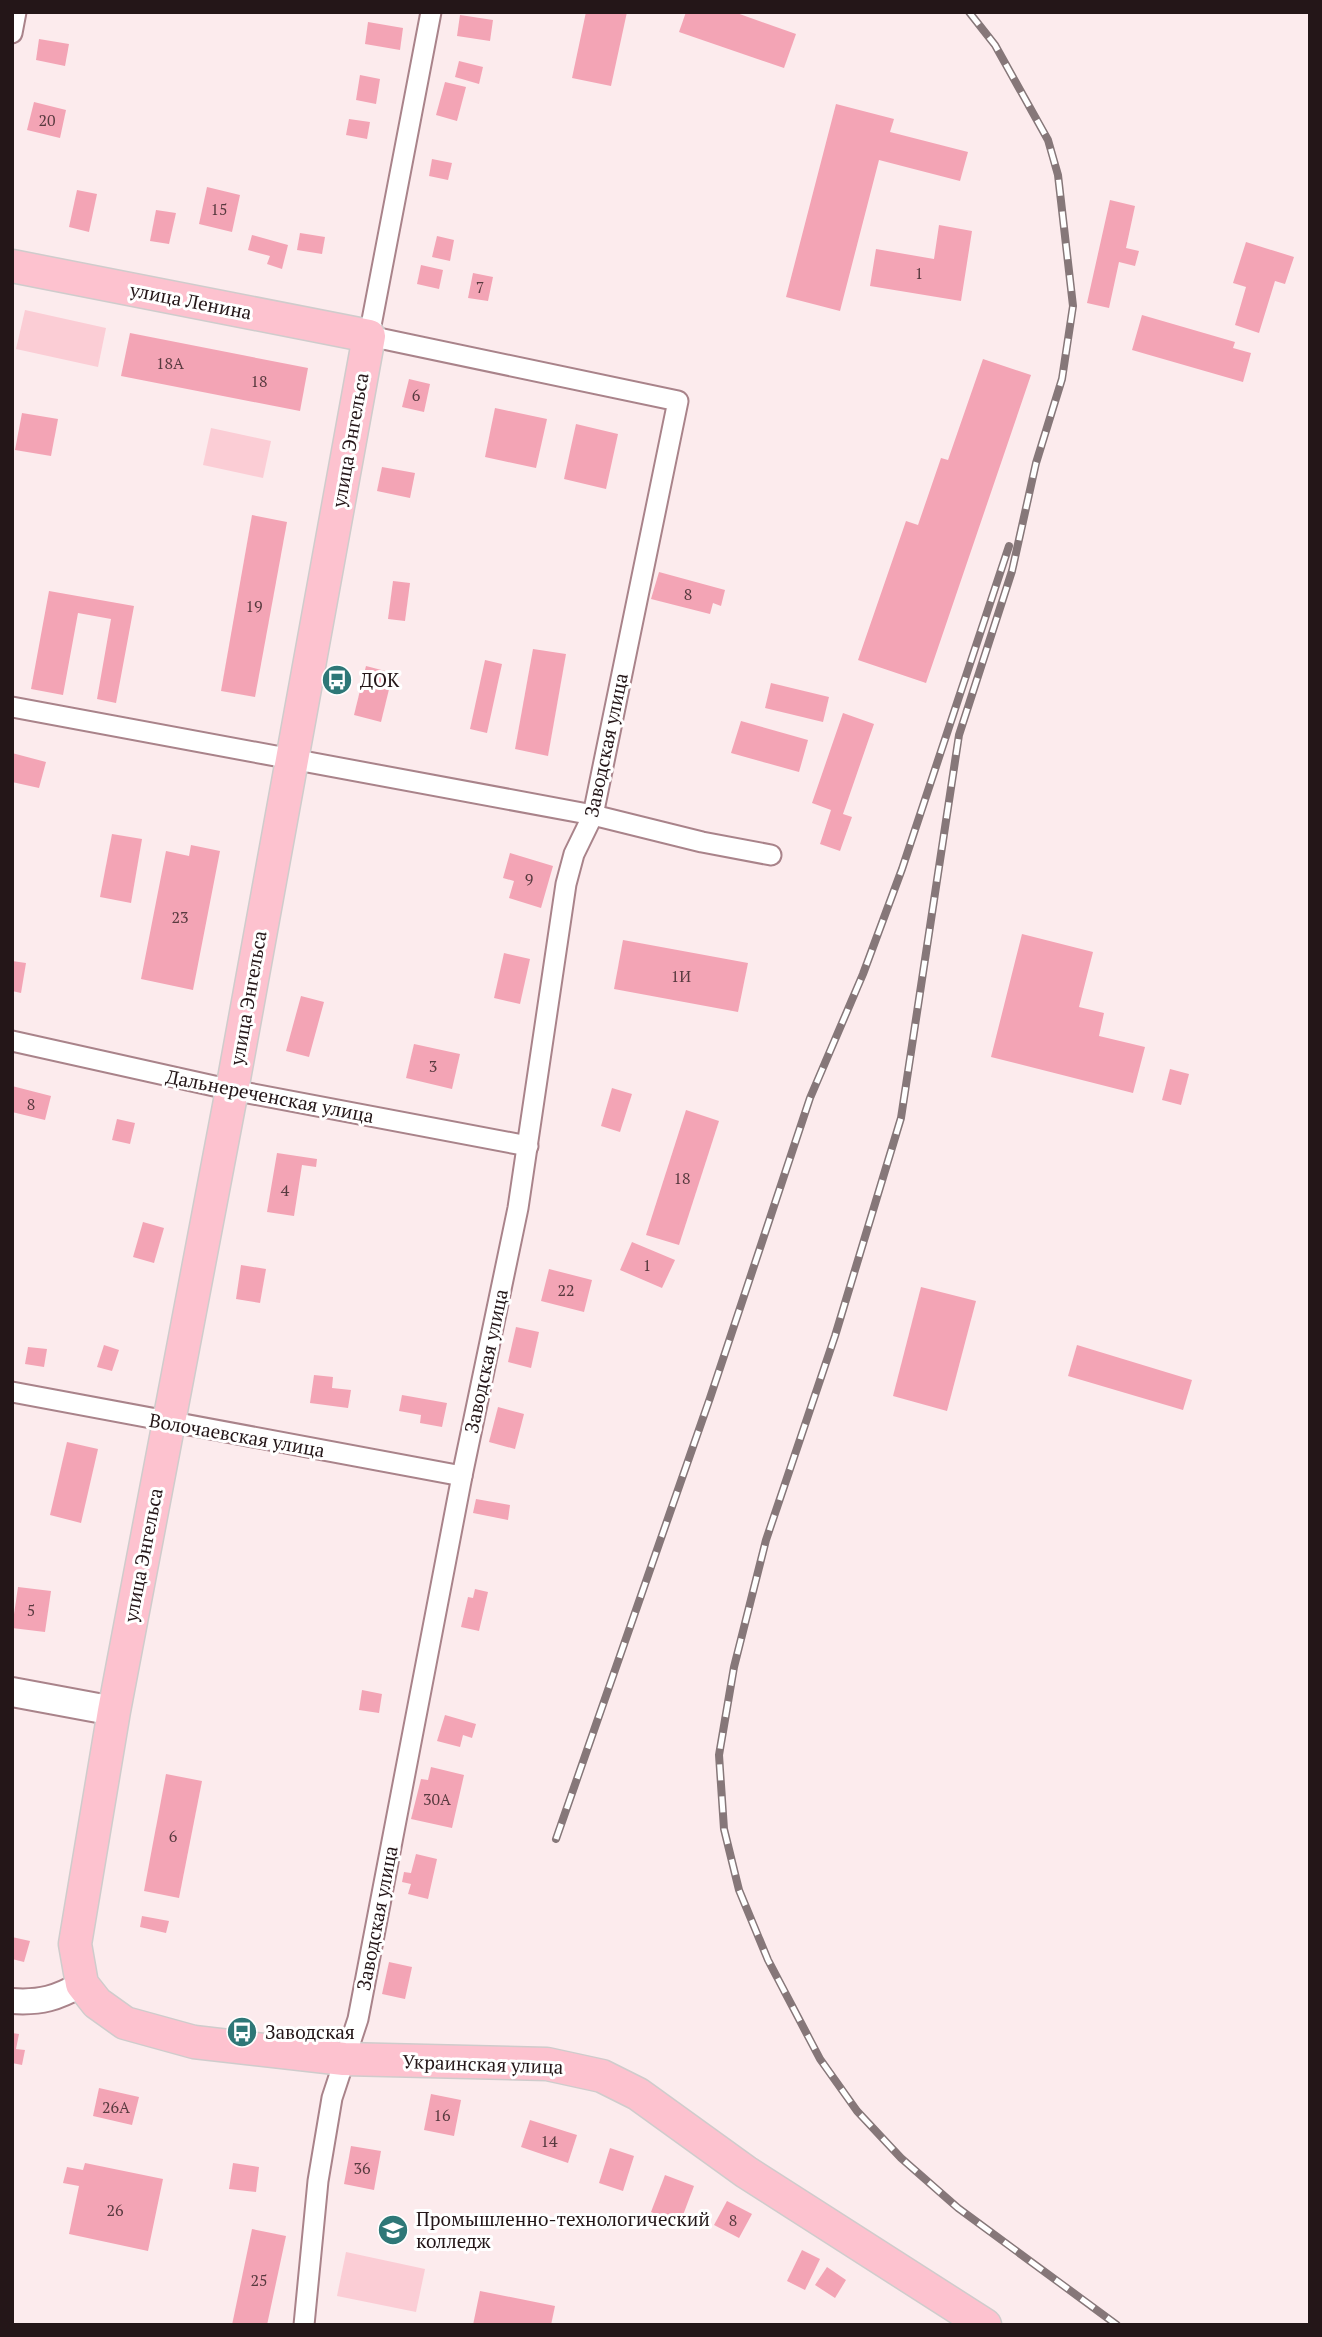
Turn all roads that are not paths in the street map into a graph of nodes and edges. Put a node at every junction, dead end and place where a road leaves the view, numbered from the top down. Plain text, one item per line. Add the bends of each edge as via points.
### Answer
1 (16, 12) edge
2 (431, 12) edge
3 (12, 33) edge
4 (12, 266) edge
5 (369, 336) junction
6 (12, 707) edge
7 (292, 757) junction
8 (593, 815) junction
9 (771, 855) dead end
10 (12, 1041) edge
11 (232, 1090) junction
12 (528, 1146) junction
13 (12, 1392) edge
14 (167, 1423) junction
15 (462, 1476) junction
16 (12, 1692) edge
17 (114, 1711) junction
18 (82, 1984) junction
19 (12, 2001) edge
20 (344, 2059) junction
21 (304, 2325) edge
22 (985, 2325) edge

1 - 3 street
2 - 5 street, улица Энгельса
4 - 5 main road, улица Ленина
5 - 7 main road, улица Энгельса
5 - 8 street, Заводская улица via 678,401
6 - 7 street
7 - 8 street
7 - 11 main road, улица Энгельса
8 - 9 street
8 - 12 street, Заводская улица via 566,884
10 - 11 street, Дальнереченская улица
11 - 12 street, Дальнереченская улица
11 - 14 main road, улица Энгельса
12 - 15 street, Заводская улица
13 - 14 street, Волочаевская улица
14 - 15 street, Волочаевская улица
14 - 17 main road, улица Энгельса
15 - 20 street, Заводская улица via 358,2019
16 - 17 main road
17 - 18 main road, улица Энгельса via 75,1944
18 - 19 street via 56,1999
18 - 20 main road, Украинская улица via 113,2015 148,2031 194,2042
20 - 21 street, Заводская улица via 332,2098 318,2181
20 - 22 main road, Украинская улица via 523,2062 602,2076 638,2094 746,2172

